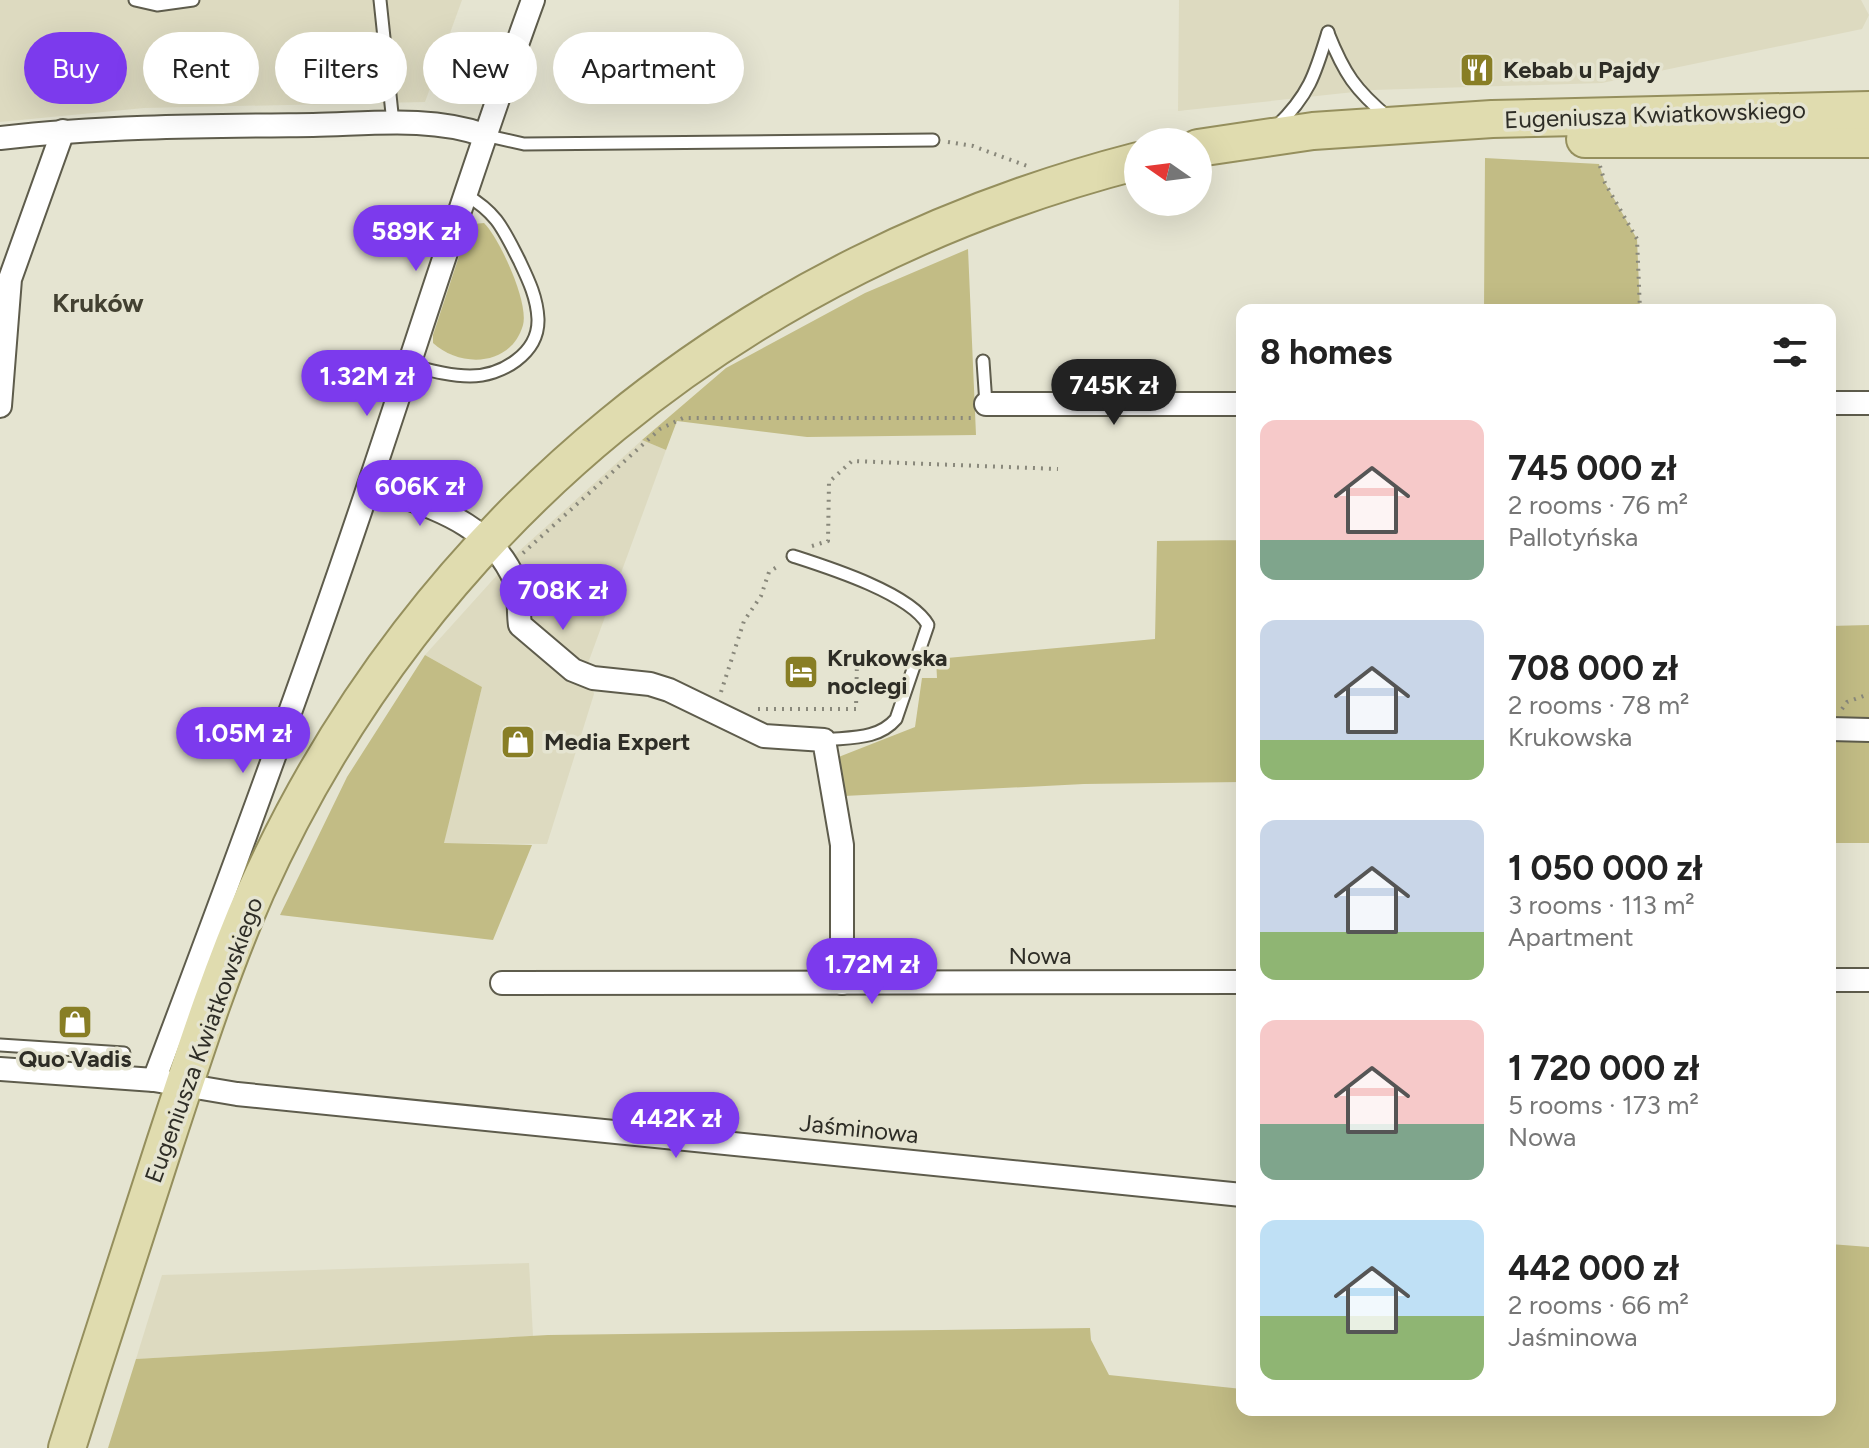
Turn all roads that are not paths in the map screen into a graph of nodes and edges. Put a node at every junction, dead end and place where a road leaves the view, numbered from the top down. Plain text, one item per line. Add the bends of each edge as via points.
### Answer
1 (135, 0) edge
2 (193, 0) edge
3 (380, 0) edge
4 (533, 0) edge
5 (1869, 110) edge
6 (393, 124) junction
7 (1440, 124) junction
8 (1399, 126) junction
9 (63, 131) junction
10 (484, 135) junction
11 (1266, 137) junction
12 (0, 138) edge
13 (1869, 139) edge
14 (933, 140) road end
15 (1212, 146) edge
16 (1124, 165) edge
17 (466, 195) junction
18 (5, 278) edge
19 (983, 361) dead end
20 (409, 365) junction
21 (1836, 403) edge
22 (1869, 403) edge
23 (1236, 404) edge
24 (0, 406) edge
25 (980, 411) joint
26 (370, 484) junction
27 (497, 553) junction
28 (793, 556) road end
29 (1836, 729) edge
30 (1869, 730) edge
31 (824, 740) junction
32 (1836, 980) edge
33 (1869, 980) edge
34 (1236, 982) edge
35 (502, 983) dead end
36 (842, 983) junction
37 (0, 1045) edge
38 (0, 1069) edge
39 (123, 1078) junction
40 (169, 1083) junction
41 (1236, 1194) edge
42 (67, 1448) edge

1 - 2 lane via 157,5
3 - 6 lane
4 - 10 street
5 - 7 main road, Eugeniusza Kwiatkowskiego
6 - 9 street
6 - 10 street via 449,125
7 - 8 main road, Eugeniusza Kwiatkowskiego
7 - 13 main road, Eugeniusza Kwiatkowskiego via 1596,140
8 - 11 main road, Eugeniusza Kwiatkowskiego
8 - 11 lane via 1343,71 1328,32 1312,85
9 - 12 street
9 - 18 street
10 - 14 lane via 524,144
10 - 17 street
11 - 15 main road, Eugeniusza Kwiatkowskiego
16 - 27 main road, Eugeniusza Kwiatkowskiego via 966,215 780,306 684,369 567,463
17 - 20 street
17 - 20 lane via 496,215 532,287 539,322 520,358 494,374 447,375
18 - 24 street
19 - 25 lane
20 - 26 street
21 - 22 street
23 - 25 street
26 - 27 street via 457,519
26 - 40 street via 249,826
27 - 31 street via 516,583 520,625 573,670 593,678 650,684 764,736
27 - 40 main road, Eugeniusza Kwiatkowskiego via 432,605 373,682 293,816
28 - 31 lane via 866,580 928,625 896,719 888,728 874,735
29 - 30 street
31 - 36 street via 842,845
32 - 33 street
34 - 36 street, Nowa
35 - 36 street, Nowa
37 - 39 lane via 124,1053
38 - 39 street, Jaśminowa
39 - 40 street, Jaśminowa
40 - 41 street, Jaśminowa
40 - 42 main road, Eugeniusza Kwiatkowskiego

